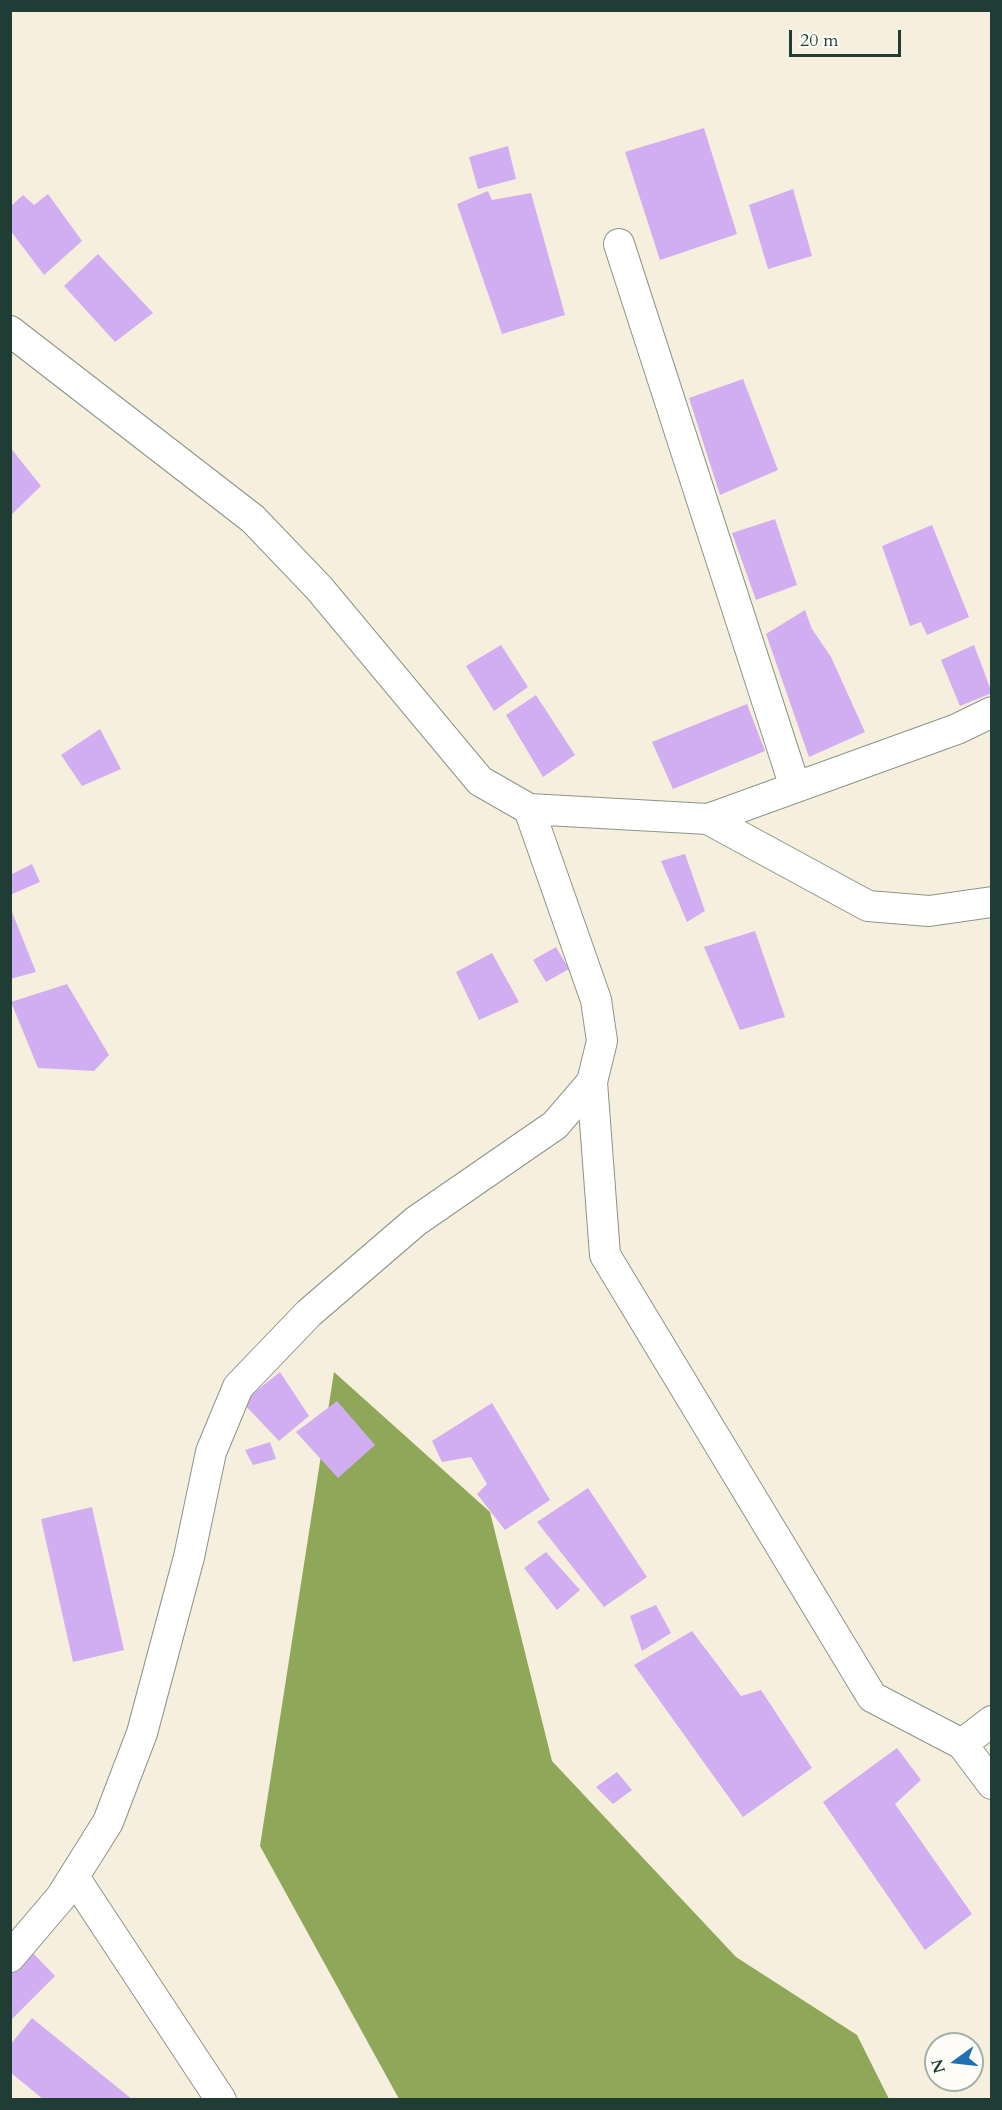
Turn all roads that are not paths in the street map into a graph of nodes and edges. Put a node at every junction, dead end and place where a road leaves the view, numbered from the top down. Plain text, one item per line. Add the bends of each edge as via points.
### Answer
1 (619, 244) dead end
2 (11, 331) edge
3 (992, 712) edge
4 (795, 787) junction
5 (529, 809) junction
6 (708, 819) junction
7 (992, 902) edge
8 (592, 1082) junction
9 (992, 1721) edge
10 (962, 1744) junction
11 (992, 1784) edge
12 (74, 1877) junction
13 (10, 1957) edge
14 (221, 2100) edge

1 - 4 street
2 - 5 street via 253,519 319,588 480,781
3 - 4 street via 957,729
4 - 6 street
5 - 6 street
5 - 8 street via 596,1000 602,1041
6 - 7 street via 868,906 929,911
8 - 10 street via 605,1255 872,1697
8 - 12 street via 555,1125 416,1221 309,1313 238,1387 211,1452 189,1557 142,1733 108,1822
9 - 10 street
10 - 11 street
12 - 13 street
12 - 14 street

